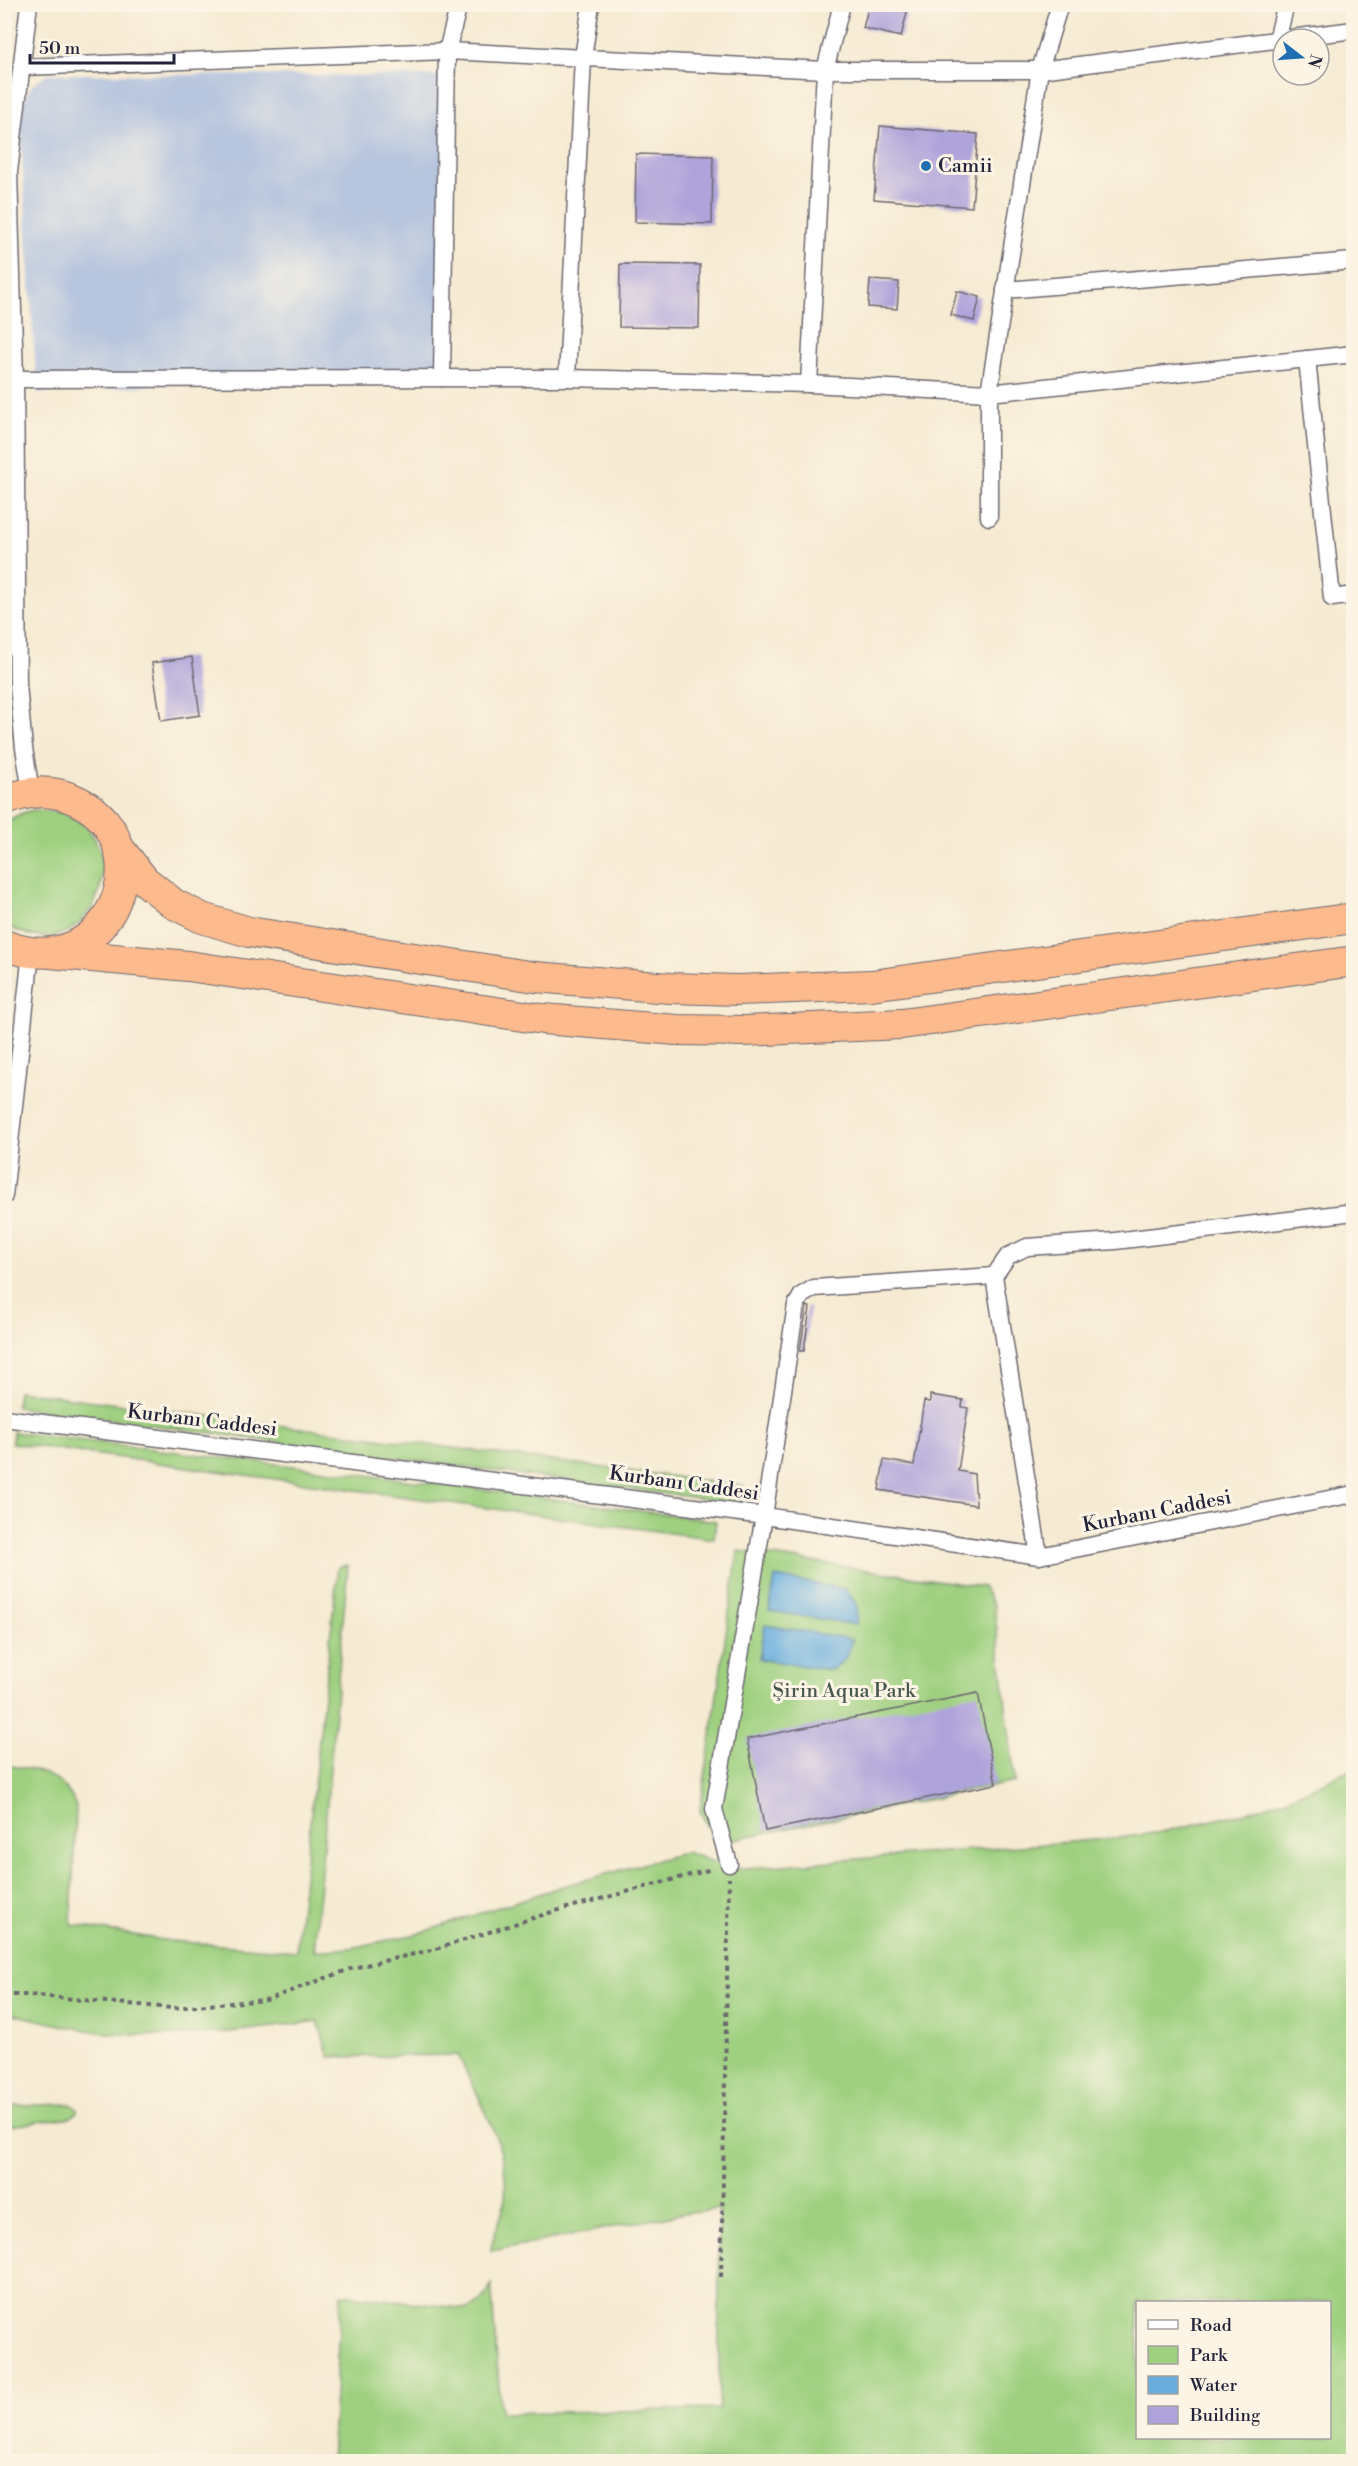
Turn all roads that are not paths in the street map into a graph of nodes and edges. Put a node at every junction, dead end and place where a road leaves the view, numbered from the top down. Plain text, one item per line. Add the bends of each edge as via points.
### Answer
1 (29, 4) edge
2 (459, 4) edge
3 (591, 4) edge
4 (842, 4) edge
5 (1060, 4) edge
6 (1286, 4) edge
7 (1283, 27) edge
8 (1353, 30) edge
9 (1331, 33) edge
10 (1271, 40) edge
11 (447, 51) junction
12 (583, 58) junction
13 (23, 67) junction
14 (825, 69) junction
15 (1040, 70) junction
16 (1353, 261) edge
17 (1005, 290) junction
18 (1353, 354) edge
19 (1307, 359) junction
20 (442, 378) junction
21 (567, 378) junction
22 (15, 379) junction
23 (809, 384) junction
24 (989, 393) junction
25 (989, 517) dead end
26 (10, 521) edge
27 (1353, 595) edge
28 (14, 795) edge
29 (118, 847) junction
30 (1353, 918) edge
31 (28, 950) edge
32 (1353, 961) edge
33 (4, 1196) edge
34 (1353, 1212) edge
35 (994, 1276) junction
36 (4, 1418) edge
37 (1353, 1494) edge
38 (764, 1516) junction
39 (1039, 1556) junction
40 (729, 1864) road end

1 - 13 street
2 - 11 street
3 - 12 street
4 - 14 street
5 - 15 street
6 - 7 street
8 - 9 street
10 - 15 street
11 - 12 street
11 - 13 street
11 - 20 street
12 - 14 street
12 - 21 street
13 - 22 street via 9,172
14 - 15 street
14 - 23 street
15 - 17 street
16 - 17 street
17 - 24 street
18 - 19 street
19 - 24 street
19 - 27 street via 1332,598
20 - 21 street
20 - 22 street
21 - 23 street
22 - 26 street
23 - 24 street
24 - 25 street
26 - 28 street via 24,748
28 - 29 highway via 63,795 84,805 102,820
29 - 30 highway via 144,880 174,904 202,918 249,932 535,977 670,988 872,985
29 - 31 highway via 121,879 113,909 93,934 66,950
31 - 32 highway via 188,966 543,1019 745,1031 902,1024
31 - 33 street
34 - 35 street via 1115,1241 1027,1247 1008,1256
35 - 38 street via 814,1288 802,1295 796,1305
35 - 39 street
36 - 38 street, Kurbanı Caddesi
37 - 39 street, Kurbanı Caddesi
38 - 39 street, Kurbanı Caddesi
38 - 40 street via 714,1809

